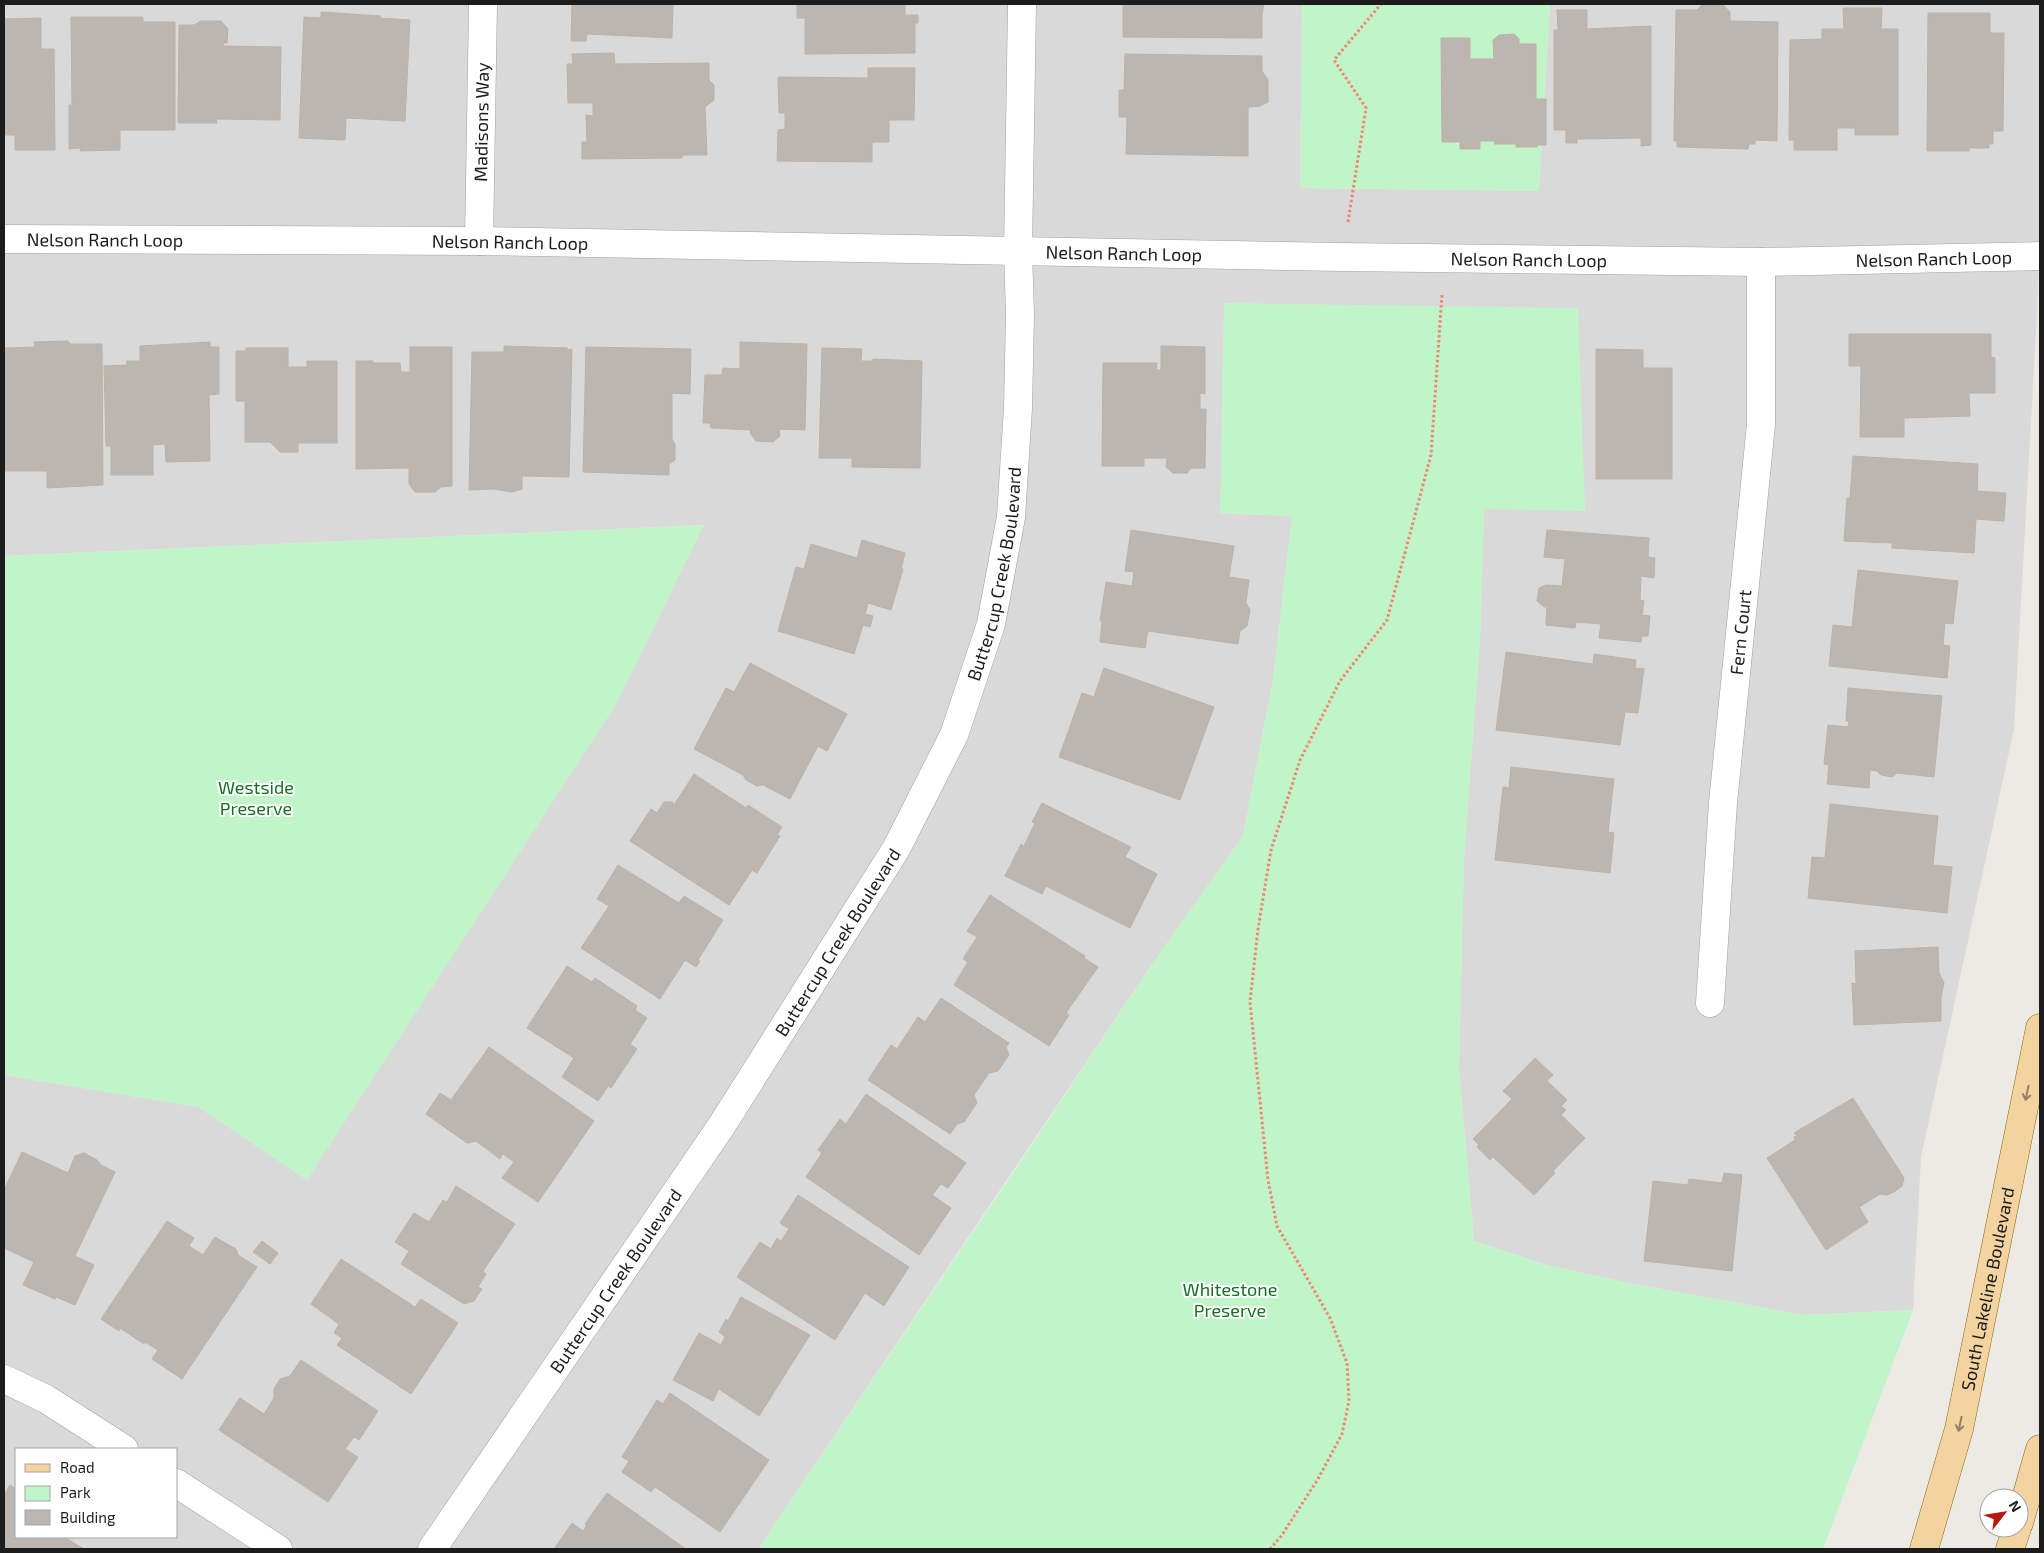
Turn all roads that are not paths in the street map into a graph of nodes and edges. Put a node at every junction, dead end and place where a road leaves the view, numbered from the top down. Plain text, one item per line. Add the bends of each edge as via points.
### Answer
1 (483, 4) edge
2 (1022, 4) edge
3 (4, 239) edge
4 (479, 241) junction
5 (1018, 251) junction
6 (2040, 256) edge
7 (1761, 262) junction
8 (1710, 1003) dead end
9 (2040, 1028) edge
10 (4, 1379) edge
11 (122, 1448) edge
12 (2040, 1449) edge
13 (178, 1484) edge
14 (2029, 1488) edge
15 (278, 1549) edge
16 (432, 1549) edge
17 (1924, 1549) edge

1 - 4 street, Madisons Way
2 - 5 street
3 - 4 street, Nelson Ranch Loop
4 - 5 street, Nelson Ranch Loop
5 - 7 street, Nelson Ranch Loop
5 - 16 street, Buttercup Creek Boulevard via 1018,408 1011,517 991,624 954,735 896,849 722,1125
6 - 7 street, Nelson Ranch Loop
7 - 8 street, Fern Court via 1761,424 1723,803
9 -> 17 main road, South Lakeline Boulevard via 1959,1429
10 - 11 street via 46,1399
12 - 14 main road
13 - 15 street

